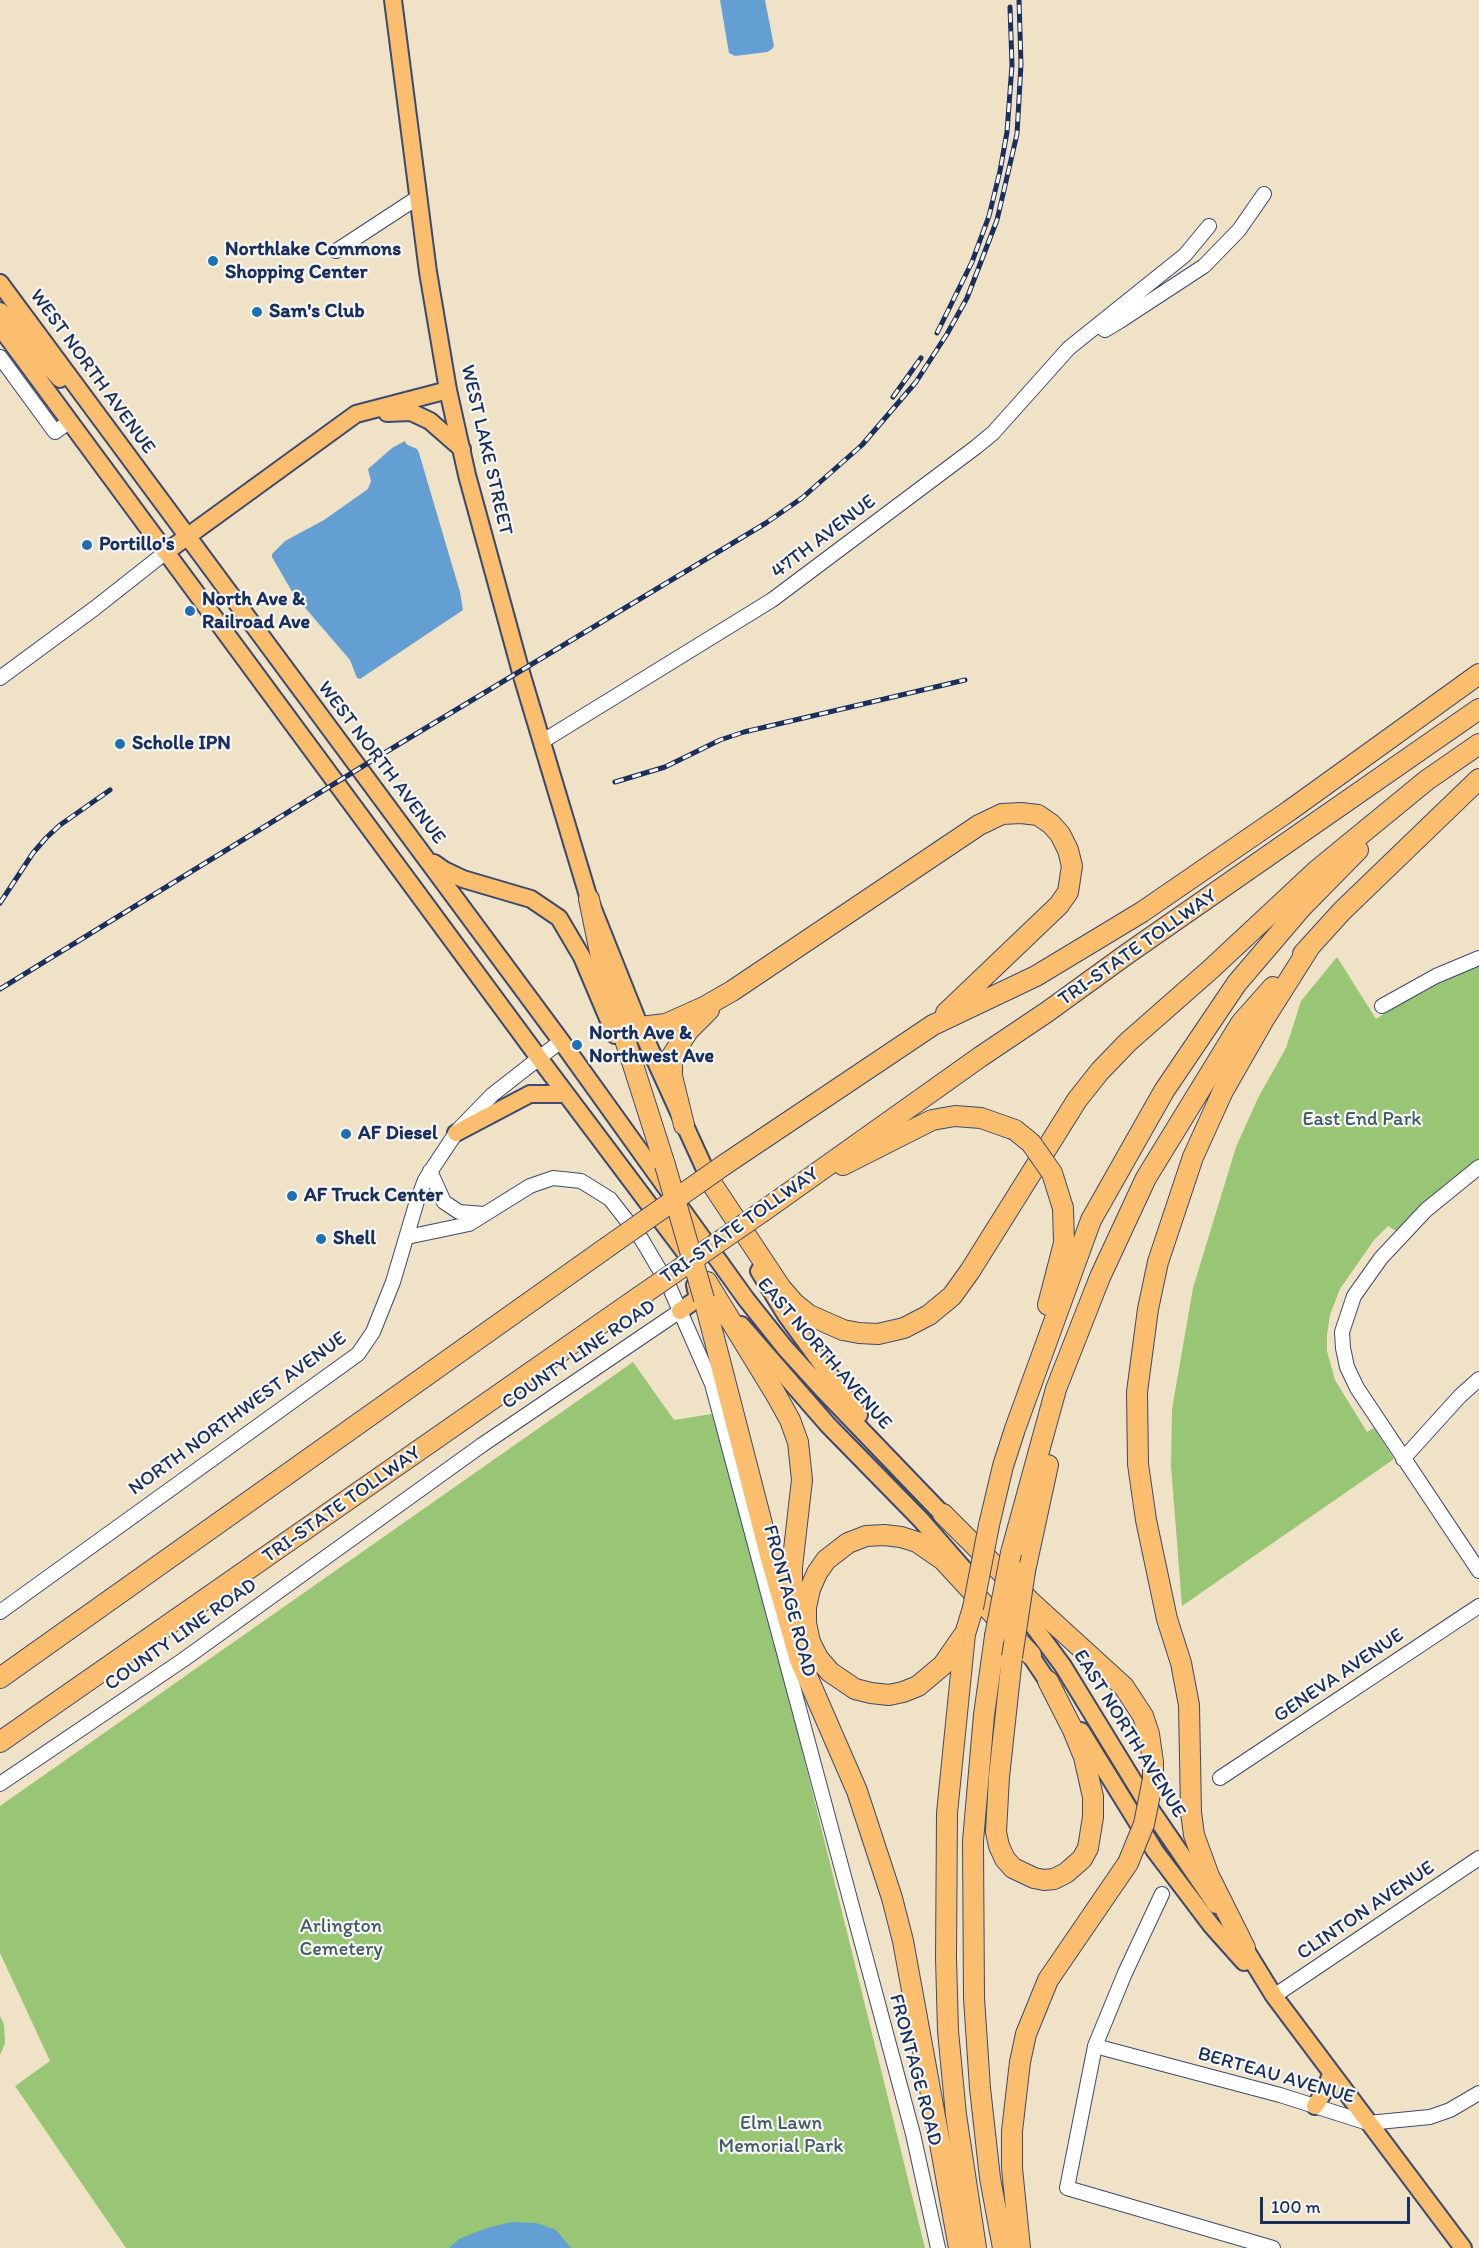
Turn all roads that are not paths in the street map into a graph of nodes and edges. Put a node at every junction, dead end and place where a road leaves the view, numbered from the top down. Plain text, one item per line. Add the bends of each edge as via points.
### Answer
1 (393, 0) edge
2 (1264, 194) dead end
3 (417, 198) junction
4 (1209, 226) dead end
5 (336, 251) dead end
6 (0, 283) edge
7 (0, 311) edge
8 (1098, 325) junction
9 (0, 327) edge
10 (0, 357) edge
11 (448, 390) junction
12 (1013, 411) junction
13 (1027, 412) dead end
14 (356, 414) junction
15 (69, 422) junction
16 (110, 432) junction
17 (462, 449) junction
18 (187, 537) junction
19 (166, 552) junction
20 (1479, 674) edge
21 (0, 678) edge
22 (1479, 710) edge
23 (543, 741) junction
24 (1479, 744) edge
25 (1479, 779) edge
26 (1427, 780) junction
27 (423, 855) junction
28 (589, 899) junction
29 (1311, 945) junction
30 (1479, 958) edge
31 (732, 991) junction
32 (612, 998) junction
33 (1382, 1006) dead end
34 (933, 1025) junction
35 (640, 1027) junction
36 (561, 1041) junction
37 (539, 1058) junction
38 (566, 1094) junction
39 (684, 1125) junction
40 (456, 1133) junction
41 (663, 1167) junction
42 (1479, 1167) edge
43 (430, 1171) junction
44 (710, 1181) junction
45 (795, 1188) junction
46 (484, 1214) junction
47 (407, 1237) junction
48 (725, 1271) joint
49 (1100, 1276) junction
50 (702, 1289) junction
51 (680, 1311) junction
52 (1479, 1379) edge
53 (1015, 1429) junction
54 (1403, 1459) junction
55 (920, 1490) junction
56 (943, 1514) junction
57 (1479, 1571) edge
58 (1479, 1606) edge
59 (0, 1612) edge
60 (965, 1634) junction
61 (1021, 1656) junction
62 (800, 1660) junction
63 (0, 1678) edge
64 (1048, 1681) junction
65 (0, 1742) edge
66 (1221, 1778) dead end
67 (0, 1784) edge
68 (1479, 1858) edge
69 (1162, 1894) dead end
70 (1245, 1948) junction
71 (1274, 1996) junction
72 (1095, 2046) junction
73 (1331, 2074) junction
74 (1479, 2093) edge
75 (1315, 2106) junction
76 (1368, 2123) junction
77 (938, 2248) edge
78 (959, 2248) edge
79 (976, 2248) edge
80 (1003, 2248) edge
81 (1020, 2248) edge
82 (1273, 2248) edge
83 (1463, 2248) edge

1 - 3 main road, WEST LAKE STREET
2 - 8 street, 47TH AVENUE via 1239,230 1204,266 1105,330
3 - 5 street
3 - 11 main road, WEST LAKE STREET
4 - 8 street, 47TH AVENUE via 1185,255
6 - 16 main road, WEST NORTH AVENUE
7 - 16 main road
8 - 12 street, 47TH AVENUE via 1069,348
9 - 15 main road
10 - 15 street via 55,432
11 - 14 main road
11 - 17 main road, WEST LAKE STREET
12 - 13 street
12 - 23 street, 47TH AVENUE via 976,447 772,600
14 - 17 main road via 411,412 430,421
14 - 18 main road
15 - 19 main road
16 - 18 main road, WEST NORTH AVENUE
17 - 23 main road, WEST LAKE STREET
18 - 19 main road
18 - 27 main road, WEST NORTH AVENUE
19 - 21 street
19 - 37 main road
20 - 34 highway, TRI-STATE TOLLWAY via 1143,912 1036,976
22 - 45 highway, TRI-STATE TOLLWAY
23 - 28 main road, WEST LAKE STREET
24 - 26 highway
25 - 29 highway
26 - 44 highway via 1316,871 1100,1071 1077,1100 970,1271 952,1296 929,1315 904,1328 878,1334 843,1330 809,1315 780,1288
26 - 53 highway via 1301,908 1237,983 1164,1091 1091,1220
27 - 36 main road, WEST NORTH AVENUE
27 - 41 main road via 464,879 531,899 559,918 596,987
28 - 32 highway
28 - 35 main road, WEST LAKE STREET
29 - 49 highway via 1240,1023 1146,1178
29 - 70 highway via 1223,1091 1194,1157 1158,1262 1137,1392 1138,1464 1146,1520 1189,1705 1194,1835 1209,1876
30 - 33 street
31 - 34 highway via 979,825 1002,814 1038,815 1060,834 1068,850 1072,866 1068,892
31 - 35 highway via 666,1024
31 - 39 highway via 700,1017 672,1056 672,1076
32 - 35 highway via 622,1013
32 - 41 highway
34 - 63 highway, TRI-STATE TOLLWAY, bridge via 724,1165
35 - 39 main road, WEST LAKE STREET
36 - 37 street, NORTH NORTHWEST AVENUE
36 - 48 main road, WEST NORTH AVENUE
37 - 38 main road
37 - 40 street, NORTH NORTHWEST AVENUE via 492,1095
38 - 40 main road via 530,1094
38 - 50 main road
39 - 44 main road, WEST LAKE STREET
40 - 43 street, NORTH NORTHWEST AVENUE
41 - 50 highway, bridge
42 - 54 street via 1445,1192 1375,1265 1354,1296 1342,1332 1347,1367 1357,1388
43 - 46 street via 444,1202 459,1212
43 - 47 street, NORTH NORTHWEST AVENUE
44 - 55 main road, WEST LAKE STREET via 786,1315 854,1409
45 - 53 highway, bridge via 932,1120 955,1116 981,1118 1015,1130 1031,1143 1052,1173 1064,1208 1064,1243
45 - 65 highway, TRI-STATE TOLLWAY, bridge
46 - 47 street, FRONTAGE ROAD via 469,1224
46 - 51 street, FRONTAGE ROAD via 530,1186 553,1178 581,1181 610,1199 642,1240
47 - 59 street, NORTH NORTHWEST AVENUE via 373,1332 358,1354
48 - 55 main road, EAST NORTH AVENUE via 785,1348
49 - 61 highway, bridge via 1045,1477 1025,1571
49 - 80 highway, bridge via 1056,1389 1011,1553 984,1715 973,1841 973,1964 980,2088
50 - 51 main road via 698,1298
50 - 61 main road, EAST NORTH AVENUE via 954,1557 991,1601
50 - 62 highway via 772,1566
50 - 62 highway via 775,1393 798,1442 802,1479 791,1590
51 - 67 street, COUNTY LINE ROAD via 472,1452 183,1660
51 - 77 street, FRONTAGE ROAD via 712,1384 913,2134
52 - 54 street
53 - 60 highway, bridge
54 - 57 street
55 - 56 main road, EAST NORTH AVENUE
56 - 70 main road, EAST NORTH AVENUE via 1035,1626
56 - 81 highway, bridge via 1124,1687 1143,1716 1153,1762 1144,1824 1128,1863 1048,1980 1026,2034 1012,2131
58 - 66 street, GENEVA AVENUE
60 - 61 highway via 943,1665 918,1686 889,1695 871,1693 840,1681 818,1658 810,1642 806,1606 817,1573 836,1550 866,1536 901,1537 917,1542 943,1560
60 - 79 highway via 947,1813 946,1958 956,2115
61 - 64 main road, EAST NORTH AVENUE
61 - 64 highway via 999,1777 996,1833 1013,1868 1044,1880 1066,1873 1082,1859 1088,1848 1093,1817 1084,1757
62 - 78 highway via 857,1791 892,1898
64 - 71 main road, EAST NORTH AVENUE via 1155,1851 1211,1925
68 - 71 street, CLINTON AVENUE
69 - 72 street
70 - 71 main road, EAST NORTH AVENUE
71 - 73 main road, EAST NORTH AVENUE
72 - 75 street, BERTEAU AVENUE
72 - 82 street via 1067,2188
73 - 75 main road
73 - 76 main road, EAST NORTH AVENUE
74 - 76 street, BERTEAU AVENUE via 1430,2117
75 - 76 street, BERTEAU AVENUE
76 - 83 main road, EAST NORTH AVENUE

